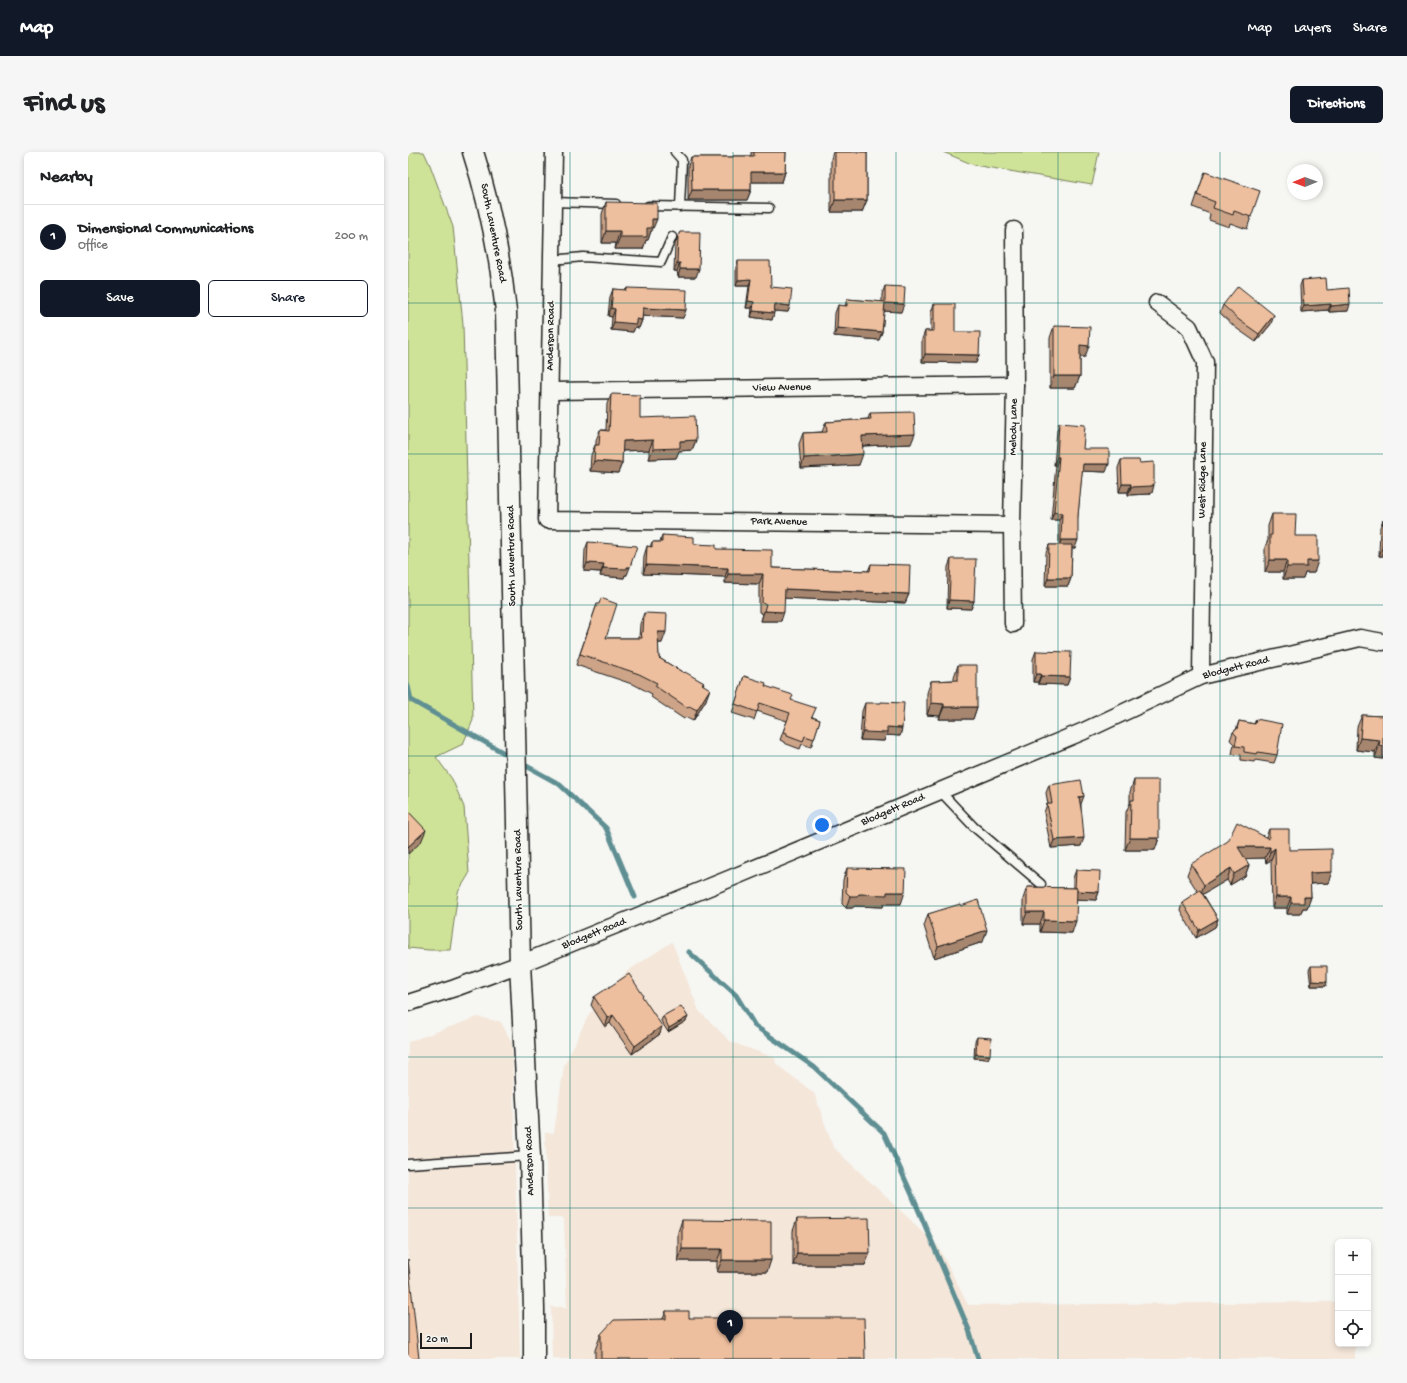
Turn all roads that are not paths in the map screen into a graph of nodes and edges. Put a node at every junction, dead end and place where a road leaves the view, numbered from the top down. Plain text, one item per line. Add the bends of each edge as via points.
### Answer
1 (473, 152) edge
2 (554, 152) edge
3 (675, 152) edge
4 (553, 202) junction
5 (624, 205) edge
6 (640, 205) edge
7 (680, 207) junction
8 (769, 208) dead end
9 (1014, 230) dead end
10 (672, 237) dead end
11 (552, 260) junction
12 (1157, 303) dead end
13 (1015, 384) junction
14 (550, 391) junction
15 (547, 520) joint
16 (1012, 525) junction
17 (1013, 624) dead end
18 (1383, 642) edge
19 (1201, 676) junction
20 (940, 791) junction
21 (1041, 884) dead end
22 (520, 964) junction
23 (408, 1003) edge
24 (530, 1156) junction
25 (408, 1164) edge
26 (534, 1359) edge

1 - 22 street, South Laventure Road via 497,244 506,312
2 - 4 street, Anderson Road
3 - 7 lane via 682,160
4 - 5 lane
4 - 11 street, Anderson Road
6 - 7 lane
7 - 8 lane
9 - 13 street, Melody Lane
10 - 11 lane via 662,262 583,257
11 - 14 street, Anderson Road
12 - 19 street, West Ridge Lane via 1190,327 1205,362
13 - 14 street, View Avenue
13 - 16 street, Melody Lane
14 - 15 street, Anderson Road
15 - 16 street, Park Avenue
16 - 17 street, Melody Lane
18 - 19 street, Blodgett Road via 1360,638
19 - 20 street, Blodgett Road via 1084,731
20 - 21 lane via 974,827
20 - 22 street, Blodgett Road
22 - 23 street, Blodgett Road
22 - 24 street, Anderson Road
24 - 25 lane
24 - 26 street, Anderson Road

